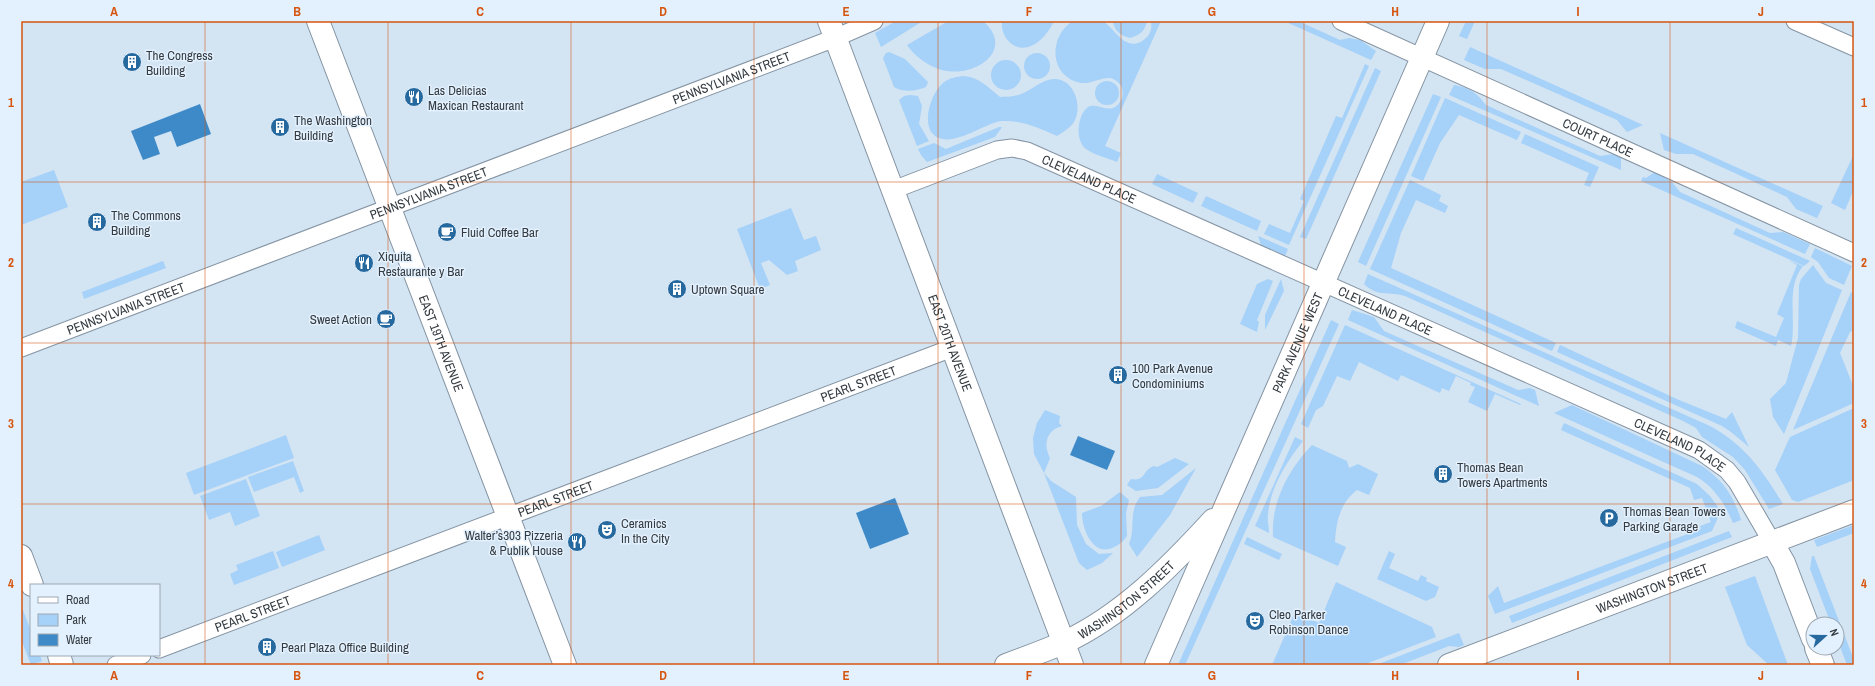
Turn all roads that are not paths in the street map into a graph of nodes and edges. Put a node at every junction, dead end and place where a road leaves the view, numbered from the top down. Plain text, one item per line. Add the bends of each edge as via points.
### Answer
1 (318, 21) edge
2 (874, 21) edge
3 (1341, 21) edge
4 (1438, 21) edge
5 (1795, 21) edge
6 (832, 29) edge
7 (1854, 47) edge
8 (1422, 58) junction
9 (892, 190) junction
10 (390, 208) junction
11 (1852, 248) edge
12 (1324, 282) junction
13 (21, 348) edge
14 (952, 348) junction
15 (1226, 506) junction
16 (1854, 511) edge
17 (508, 515) junction
18 (1772, 542) junction
19 (21, 556) edge
20 (32, 584) edge
21 (1805, 618) edge
22 (1172, 629) junction
23 (1063, 643) junction
24 (160, 649) edge
25 (139, 656) edge
26 (116, 665) edge
27 (565, 665) edge
28 (1006, 665) edge
29 (1072, 665) edge
30 (1156, 665) edge
31 (1167, 665) edge
32 (1449, 665) edge

1 - 10 street, EAST 19TH AVENUE
2 - 6 street, PENNSYLVANIA STREET
3 - 8 street, COURT PLACE
4 - 8 street, PARK AVENUE WEST
5 - 7 street
6 - 9 street, EAST 20TH AVENUE
6 - 10 street, PENNSYLVANIA STREET
8 - 11 street, COURT PLACE
8 - 12 street, PARK AVENUE WEST
9 - 12 street, CLEVELAND PLACE via 997,150 1020,149
9 - 14 street, EAST 20TH AVENUE
10 - 13 street, PENNSYLVANIA STREET
10 - 17 street, EAST 19TH AVENUE
12 - 15 street, PARK AVENUE WEST
12 - 18 street, CLEVELAND PLACE via 1699,450 1727,470 1737,482
14 - 17 street, PEARL STREET
14 - 23 street, EAST 20TH AVENUE
15 - 22 street, PARK AVENUE WEST
15 - 23 street, WASHINGTON STREET via 1183,552 1141,591 1093,627
16 - 18 street, WASHINGTON STREET
17 - 24 street, PEARL STREET
17 - 27 street, EAST 19TH AVENUE
18 - 21 street via 1784,563
18 - 32 street, WASHINGTON STREET
19 - 20 street
22 - 30 street, PARK AVENUE WEST
22 - 31 street
23 - 28 street, WASHINGTON STREET
23 - 29 street, EAST 20TH AVENUE
25 - 26 street

